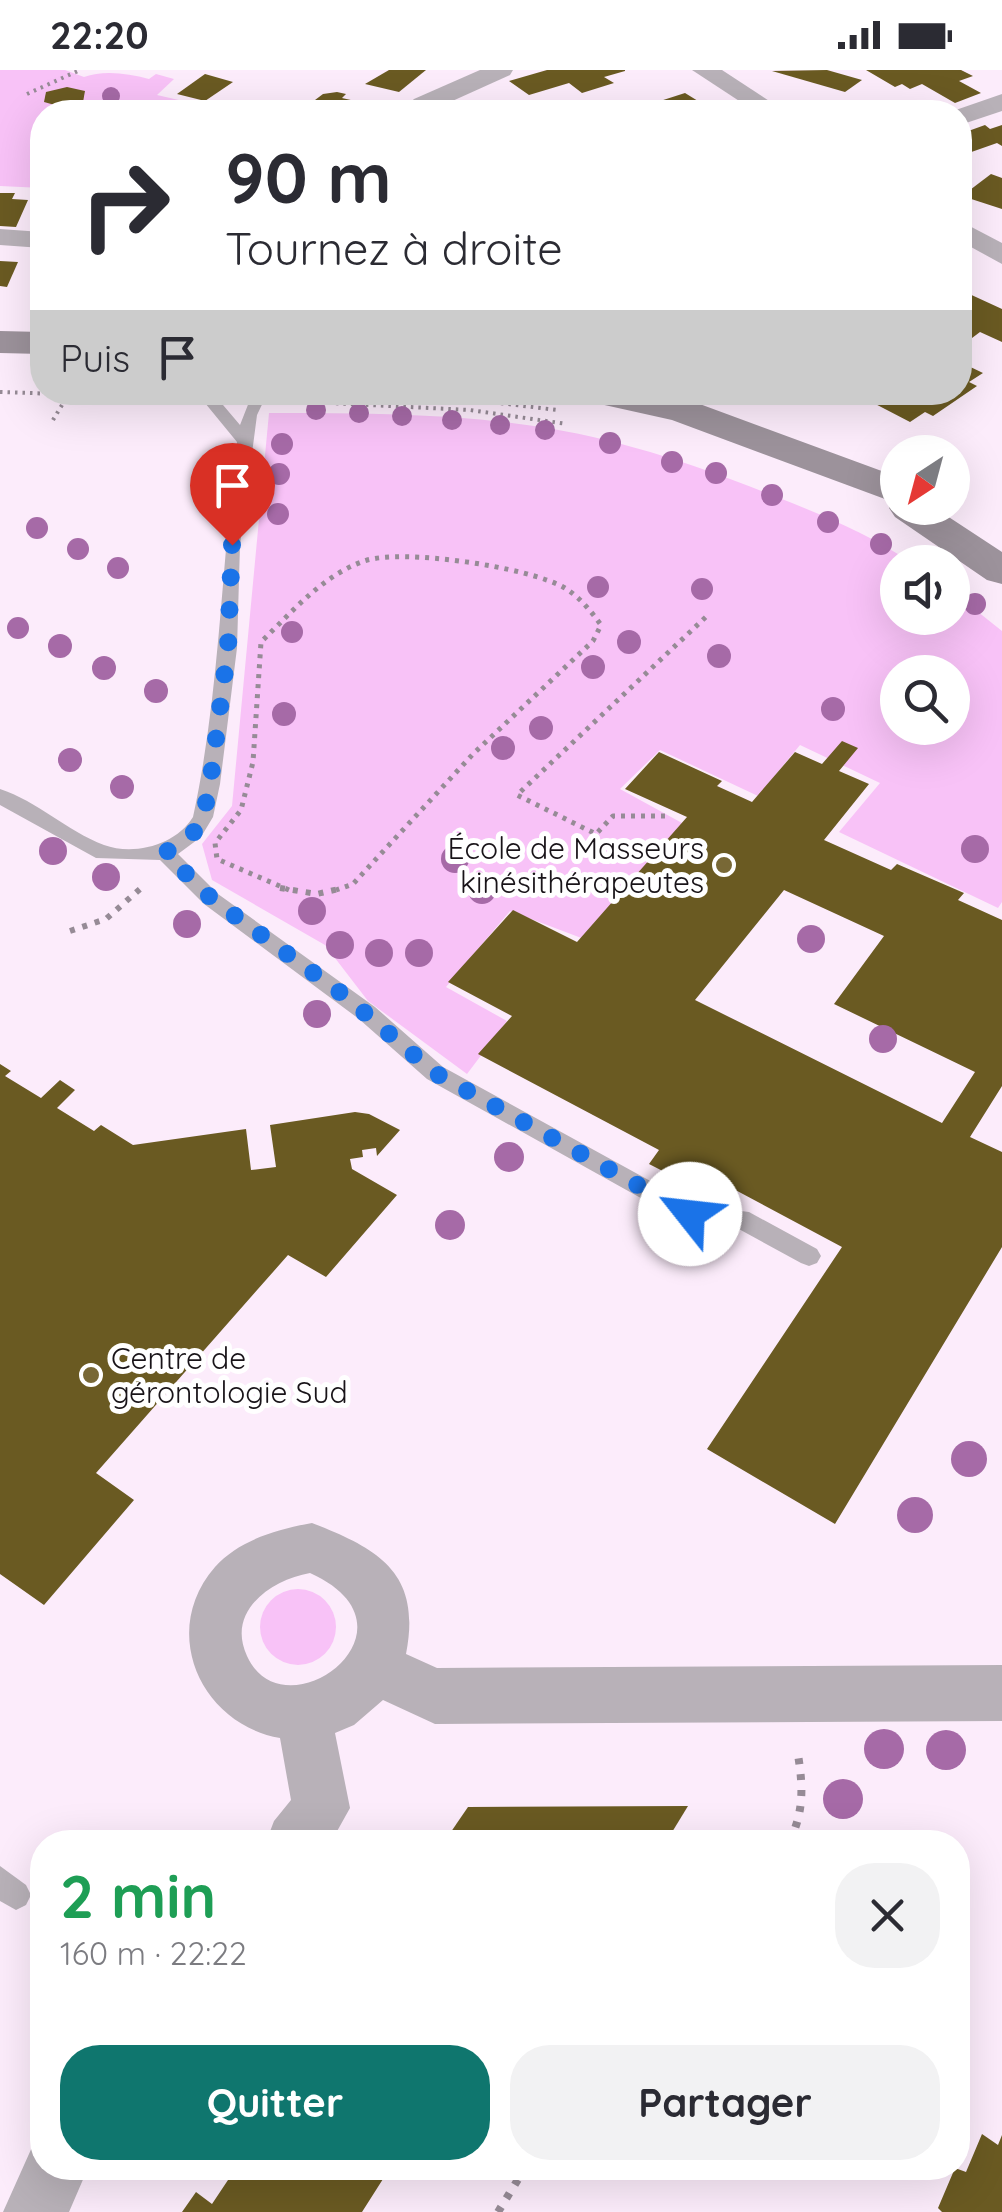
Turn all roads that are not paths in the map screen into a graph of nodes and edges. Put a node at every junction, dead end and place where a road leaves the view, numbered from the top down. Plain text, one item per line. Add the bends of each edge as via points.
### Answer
1 (501, 70) edge
2 (704, 70) edge
3 (432, 100) edge
4 (753, 100) edge
5 (1002, 102) edge
6 (972, 113) edge
7 (972, 236) edge
8 (0, 237) edge
9 (30, 239) edge
10 (1002, 255) edge
11 (0, 342) edge
12 (30, 343) edge
13 (0, 361) edge
14 (30, 362) edge
15 (214, 405) edge
16 (254, 405) edge
17 (624, 405) edge
18 (246, 442) junction
19 (846, 470) junction
20 (880, 484) edge
21 (880, 490) edge
22 (935, 525) edge
23 (970, 525) edge
24 (1002, 542) edge
25 (1002, 571) edge
26 (0, 796) edge
27 (165, 853) junction
28 (809, 1256) dead end
29 (374, 1668) junction
30 (1002, 1693) edge
31 (303, 1713) junction
32 (304, 1830) edge
33 (51, 2180) edge
34 (36, 2212) edge

1 - 3 street
2 - 4 street
5 - 6 street
7 - 10 street
8 - 9 street
11 - 12 main road
13 - 14 main road
15 - 18 lane
16 - 18 lane
17 - 19 main road via 683,411
18 - 27 lane via 210,784 194,832
19 - 20 main road
19 - 21 main road
22 - 25 main road
23 - 24 main road
26 - 27 lane via 104,853
27 - 28 lane via 212,899 367,1013 435,1073 690,1214 741,1218
29 - 30 street via 435,1696
29 - 31 street via 356,1691
29 - 31 street via 385,1615 360,1569 312,1548 259,1562 223,1603 215,1629 218,1656 248,1700
31 - 32 street via 321,1808
33 - 34 street

